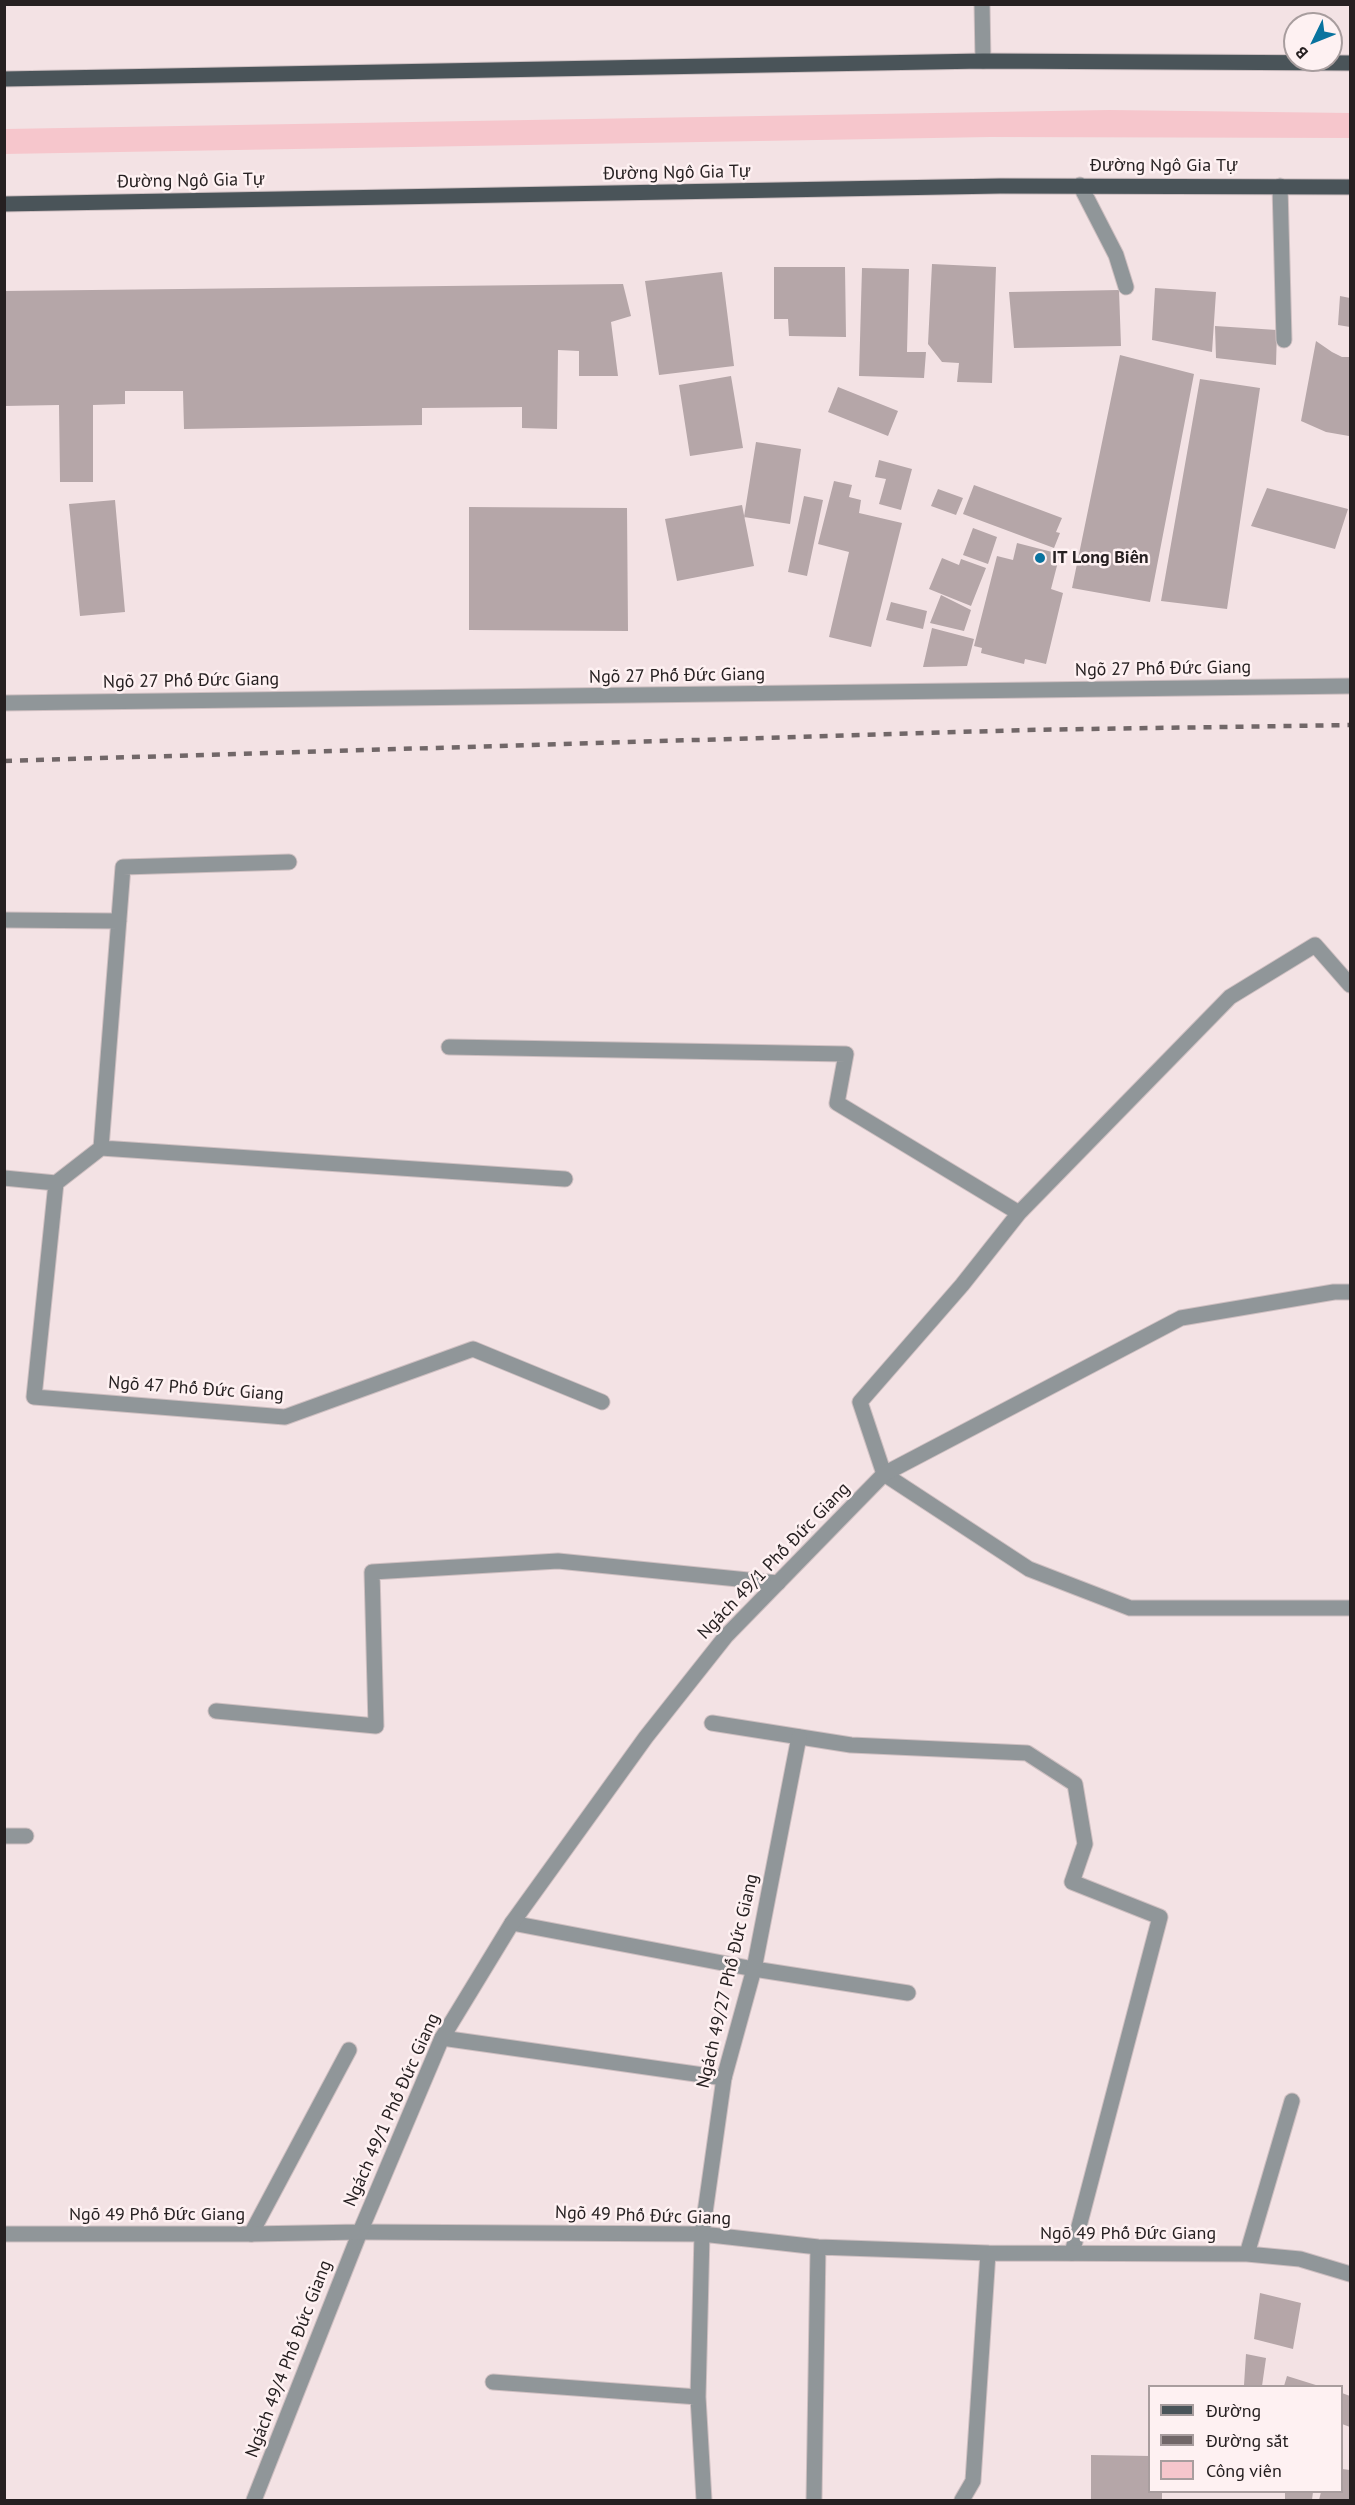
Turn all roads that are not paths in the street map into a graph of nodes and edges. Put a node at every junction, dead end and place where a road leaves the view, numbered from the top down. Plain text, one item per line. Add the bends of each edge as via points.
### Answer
1 (982, 4) edge
2 (983, 61) junction
3 (1350, 63) edge
4 (4, 79) edge
5 (1080, 185) junction
6 (1280, 186) junction
7 (1350, 187) edge
8 (4, 204) edge
9 (1126, 287) dead end
10 (1284, 340) dead end
11 (1350, 686) edge
12 (4, 703) edge
13 (290, 862) dead end
14 (4, 920) edge
15 (119, 921) junction
16 (1350, 985) edge
17 (449, 1047) dead end
18 (101, 1148) junction
19 (4, 1178) edge
20 (565, 1179) dead end
21 (56, 1183) junction
22 (1019, 1213) junction
23 (1350, 1292) edge
24 (602, 1402) dead end
25 (884, 1474) junction
26 (778, 1583) junction
27 (1350, 1608) edge
28 (216, 1711) dead end
29 (712, 1723) dead end
30 (799, 1737) junction
31 (4, 1836) edge
32 (26, 1836) dead end
33 (512, 1923) junction
34 (754, 1969) junction
35 (908, 1993) dead end
36 (442, 2038) junction
37 (350, 2050) dead end
38 (724, 2078) junction
39 (1292, 2101) dead end
40 (360, 2232) junction
41 (4, 2234) edge
42 (250, 2234) junction
43 (702, 2234) junction
44 (818, 2247) junction
45 (988, 2253) junction
46 (1072, 2253) junction
47 (1247, 2254) junction
48 (1350, 2274) edge
49 (492, 2382) dead end
50 (698, 2397) junction
51 (254, 2500) edge
52 (704, 2500) edge
53 (814, 2500) edge
54 (962, 2500) edge

1 - 2 street
2 - 3 main road
2 - 4 main road
5 - 6 main road, Đường Ngô Gia Tự
5 - 8 main road, Đường Ngô Gia Tự
5 - 9 street via 1116,255
6 - 7 main road, Đường Ngô Gia Tự
6 - 10 street
11 - 12 street, Ngõ 27 Phố Đức Giang
13 - 15 street via 123,867
14 - 15 street
15 - 18 street
16 - 22 street via 1315,945 1230,997
17 - 22 street via 846,1054 837,1103
18 - 20 street
18 - 21 street
19 - 21 street
21 - 24 street, Ngõ 47 Phố Đức Giang via 34,1397 285,1417 473,1349
22 - 25 street via 860,1402
23 - 25 street, Ngách 49/1 Phố Đức Giang via 1181,1318
25 - 26 street, Ngách 49/1 Phố Đức Giang
25 - 27 street via 1029,1569 1130,1608
26 - 28 street via 558,1561 372,1572 376,1726
26 - 33 street, Ngách 49/1 Phố Đức Giang via 726,1636 653,1728
29 - 30 street
30 - 34 street, Ngách 49/27 Phố Đức Giang
30 - 46 street via 851,1745 1027,1753 1075,1784 1085,1844 1072,1882 1160,1917
31 - 32 street
33 - 34 street
33 - 36 street, Ngách 49/1 Phố Đức Giang
34 - 35 street
34 - 38 street, Ngách 49/27 Phố Đức Giang
36 - 38 street
36 - 40 street, Ngách 49/1 Phố Đức Giang
37 - 42 street
38 - 43 street, Ngách 49/27 Phố Đức Giang
39 - 47 street
40 - 42 street, Ngõ 49 Phố Đức Giang
40 - 43 street, Ngõ 49 Phố Đức Giang
40 - 51 street, Ngách 49/4 Phố Đức Giang
41 - 42 street, Ngõ 49 Phố Đức Giang
43 - 44 street, Ngõ 49 Phố Đức Giang
43 - 50 street, Ngách 49/27 Phố Đức Giang
44 - 45 street, Ngõ 49 Phố Đức Giang
44 - 53 street
45 - 46 street, Ngõ 49 Phố Đức Giang
45 - 54 street via 973,2481
46 - 47 street, Ngõ 49 Phố Đức Giang
47 - 48 street, Ngõ 49 Phố Đức Giang via 1300,2259
49 - 50 street
50 - 52 street, Ngách 49/27 Phố Đức Giang

